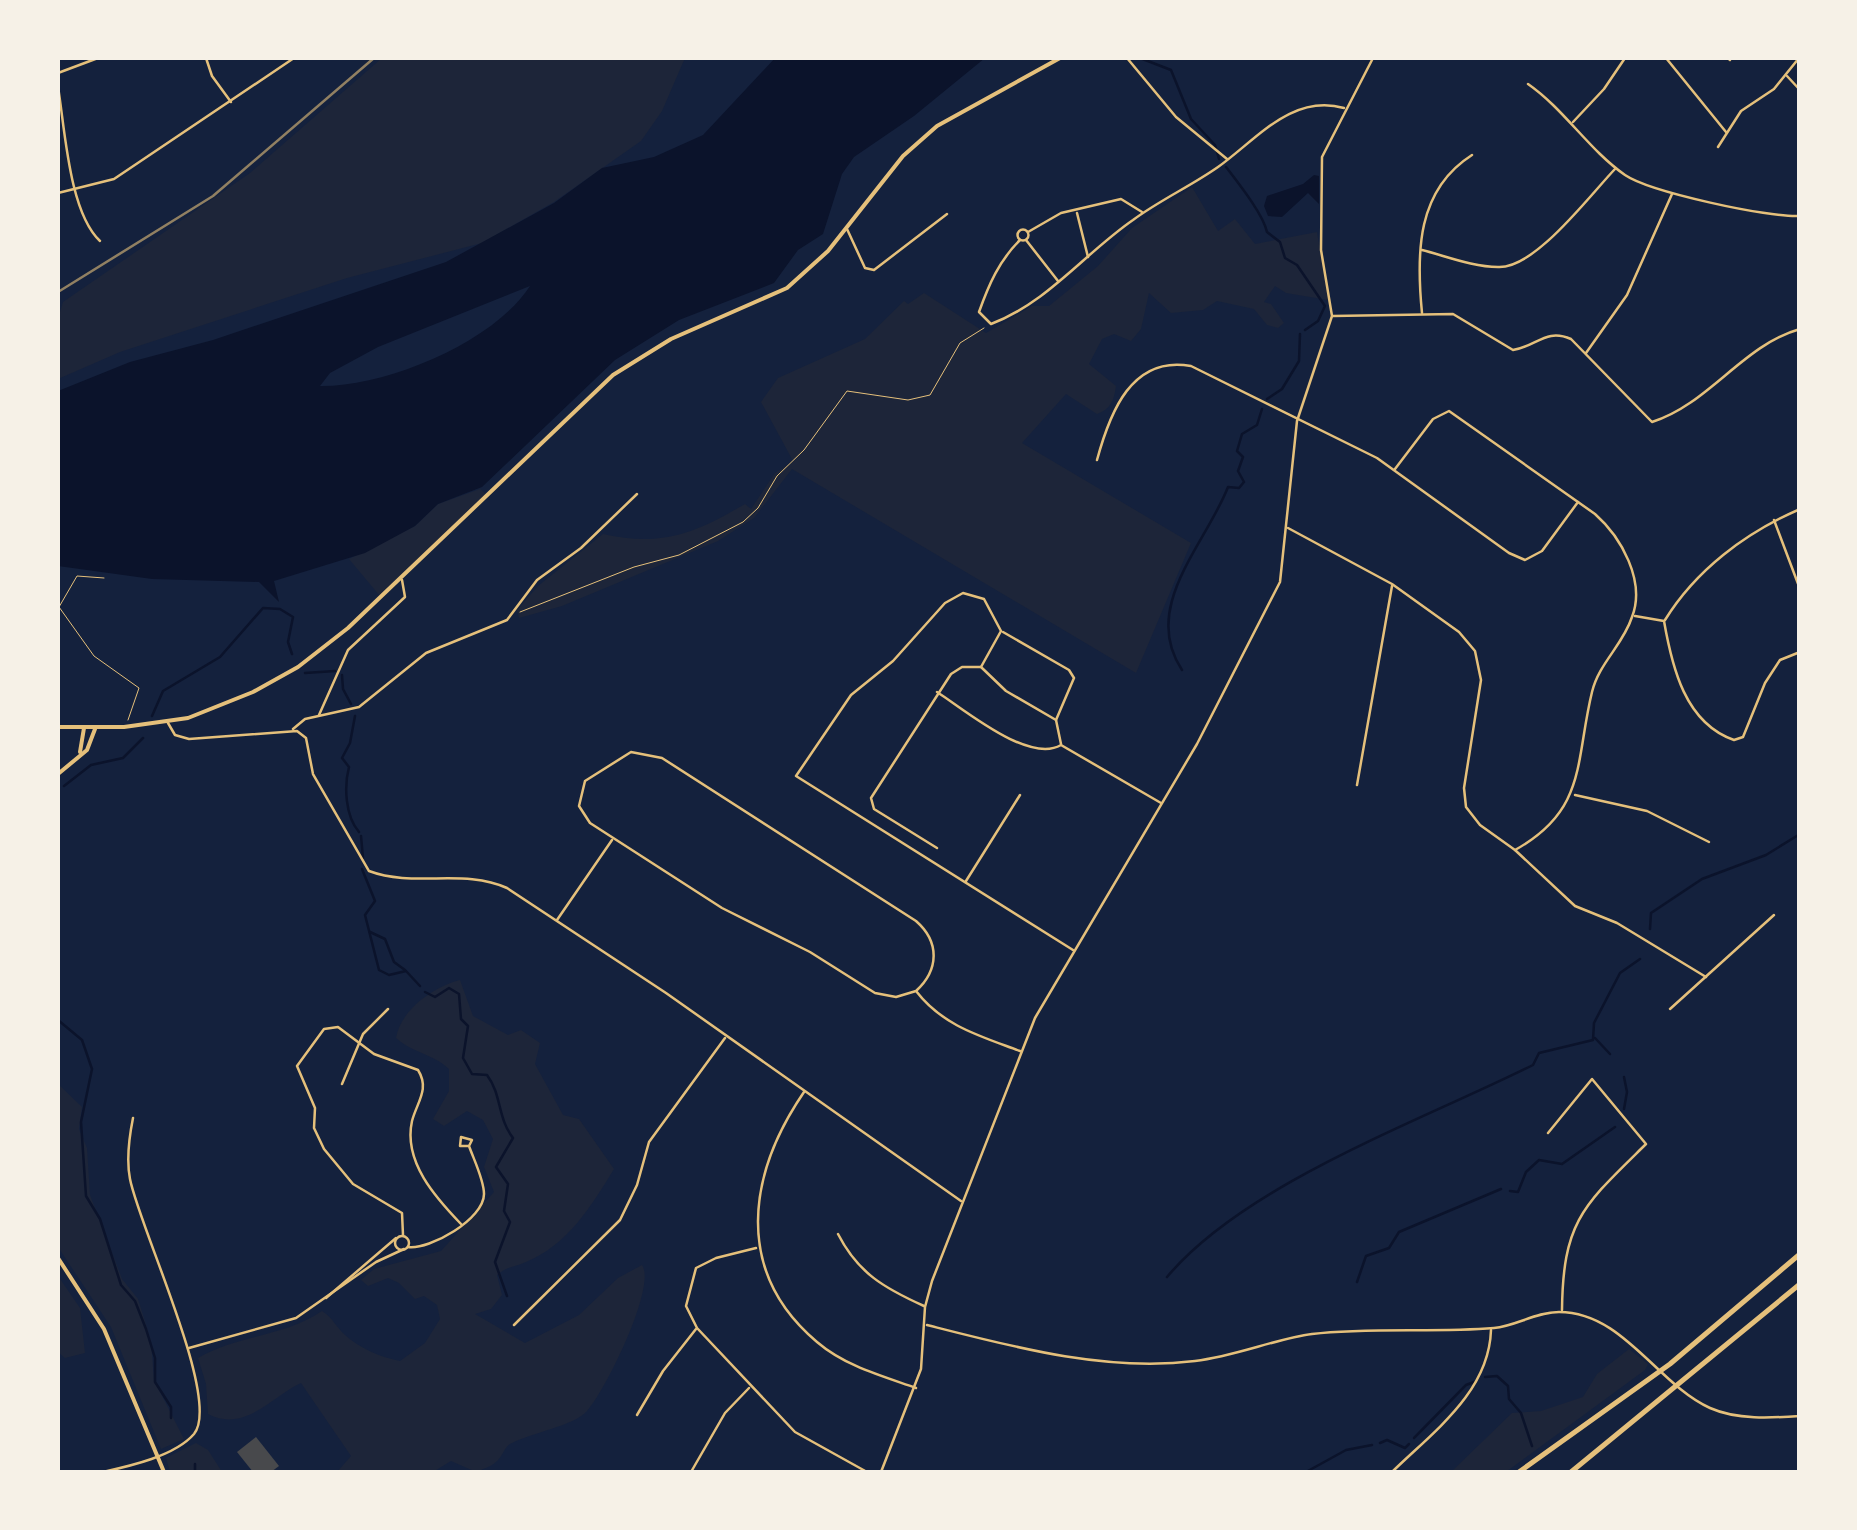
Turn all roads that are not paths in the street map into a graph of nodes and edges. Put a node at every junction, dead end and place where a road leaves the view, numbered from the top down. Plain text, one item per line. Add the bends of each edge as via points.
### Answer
1 (98, 58) edge
2 (206, 58) edge
3 (294, 58) edge
4 (1060, 58) edge
5 (1127, 58) edge
6 (1373, 58) edge
7 (1624, 58) edge
8 (1666, 58) edge
9 (1799, 58) edge
10 (58, 73) edge
11 (1786, 74) junction
12 (1528, 84) dead end
13 (58, 87) edge
14 (1800, 90) edge
15 (232, 102) junction
16 (1344, 108) junction
17 (1572, 124) junction
18 (1727, 133) junction
19 (1718, 147) dead end
20 (1472, 155) dead end
21 (1228, 160) junction
22 (1616, 168) junction
23 (76, 188) junction
24 (1673, 192) junction
25 (58, 193) edge
26 (1077, 212) junction
27 (1143, 213) junction
28 (947, 214) dead end
29 (1800, 216) edge
30 (847, 228) junction
31 (1028, 232) junction
32 (1020, 240) junction
33 (1026, 240) junction
34 (100, 241) dead end
35 (1422, 250) junction
36 (1088, 257) junction
37 (1058, 281) junction
38 (1422, 314) junction
39 (1332, 316) junction
40 (1800, 329) edge
41 (1585, 354) junction
42 (1297, 420) junction
43 (1097, 460) dead end
44 (1395, 469) junction
45 (637, 494) dead end
46 (1579, 501) junction
47 (1800, 508) edge
48 (1774, 520) junction
49 (1288, 528) junction
50 (402, 576) junction
51 (1392, 584) junction
52 (1800, 588) edge
53 (1634, 616) junction
54 (1664, 621) junction
55 (1001, 630) junction
56 (1800, 652) edge
57 (981, 668) junction
58 (937, 692) junction
59 (319, 716) junction
60 (1056, 720) junction
61 (168, 723) junction
62 (58, 727) edge
63 (84, 728) junction
64 (95, 728) junction
65 (293, 729) junction
66 (1061, 745) junction
67 (79, 756) junction
68 (58, 774) edge
69 (1357, 785) dead end
70 (1574, 795) junction
71 (1020, 796) dead end
72 (1162, 804) junction
73 (901, 826) junction
74 (894, 838) junction
75 (613, 839) junction
76 (1708, 842) dead end
77 (937, 848) dead end
78 (1516, 850) junction
79 (966, 882) junction
80 (1774, 915) dead end
81 (557, 920) junction
82 (1072, 950) junction
83 (1706, 977) junction
84 (916, 991) junction
85 (388, 1009) dead end
86 (1670, 1009) dead end
87 (726, 1037) junction
88 (359, 1042) junction
89 (1020, 1051) junction
90 (342, 1084) dead end
91 (804, 1092) junction
92 (133, 1118) dead end
93 (1548, 1133) dead end
94 (470, 1146) dead end
95 (962, 1201) junction
96 (461, 1224) junction
97 (838, 1234) dead end
98 (403, 1235) junction
99 (396, 1238) junction
100 (406, 1248) junction
101 (758, 1248) junction
102 (1800, 1254) edge
103 (58, 1258) edge
104 (1800, 1284) edge
105 (325, 1299) junction
106 (925, 1307) junction
107 (1562, 1312) junction
108 (926, 1324) junction
109 (514, 1325) dead end
110 (697, 1328) junction
111 (1491, 1328) junction
112 (188, 1348) junction
113 (752, 1386) junction
114 (916, 1388) junction
115 (637, 1416) dead end
116 (1800, 1416) edge
117 (157, 1455) junction
118 (103, 1472) edge
119 (164, 1472) edge
120 (691, 1472) edge
121 (867, 1472) edge
122 (881, 1472) edge
123 (1392, 1472) edge
124 (1518, 1472) edge
125 (1571, 1472) edge

1 - 10 street
2 - 15 street
3 - 15 street
4 - 30 main road via 937,126 903,156
5 - 21 street via 1176,116
6 - 16 street
7 - 17 street
8 - 18 street
9 - 11 street
11 - 14 street
11 - 18 street via 1741,111
12 - 17 street
13 - 23 street
15 - 23 street via 114,178
16 - 21 street via 1293,111
16 - 39 street via 1322,157 1321,250
17 - 22 street
18 - 19 street
20 - 35 street via 1436,185
21 - 27 street
22 - 24 street
22 - 35 street via 1538,250 1514,266
23 - 25 street
23 - 34 street via 89,231
24 - 29 street
24 - 41 street via 1627,295
26 - 27 street via 1127,198
26 - 31 street
26 - 36 street
27 - 36 street
28 - 30 street via 874,270 864,268
30 - 50 main road via 777,294 671,338 613,375
31 - 32 street via 1019,232
31 - 33 street
32 - 33 street
32 - 37 street via 997,267 979,312 991,324 1020,312
33 - 37 street
35 - 38 street
36 - 37 street
38 - 39 street
38 - 41 street via 1453,314 1513,350 1550,333
39 - 42 street
40 - 41 street via 1774,338 1728,376 1652,422
42 - 43 street via 1191,366 1168,362 1147,370 1124,394
42 - 44 street
42 - 49 street
44 - 46 street via 1433,418 1448,411
44 - 46 street via 1526,560 1542,551
45 - 59 street via 537,580 507,620 426,654 359,707
46 - 53 street via 1611,528 1627,554
47 - 48 street
48 - 52 street
48 - 54 street via 1683,591
49 - 51 street
49 - 72 street via 1280,582
50 - 59 street via 404,597 348,650
50 - 61 main road via 298,667
51 - 69 street
51 - 78 street via 1476,651 1480,680 1466,807
53 - 54 street
53 - 70 street via 1597,672
54 - 56 street via 1670,658 1696,715 1734,740 1743,737 1780,660
55 - 57 street
55 - 60 street via 1074,678
55 - 74 street via 991,604 978,595 963,593 945,603 893,661 851,695 796,776
57 - 58 street via 955,670
57 - 60 street
58 - 66 street via 1030,748
58 - 73 street via 871,798 874,809
59 - 65 street
60 - 66 street
61 - 64 main road
61 - 65 street via 175,735 189,739
62 - 63 main road
63 - 64 main road
63 - 67 main road
64 - 67 main road
65 - 81 street via 306,738 313,774 370,871 480,878
66 - 72 street
67 - 68 main road
70 - 76 street via 1647,811
70 - 78 street via 1556,822
71 - 79 street
72 - 82 street
73 - 74 street
73 - 77 street
74 - 79 street
75 - 81 street
75 - 84 street via 875,993 896,997
75 - 84 street via 584,817 582,788 631,752 662,758 925,928 935,960
78 - 83 street via 1575,906 1617,923
79 - 82 street
80 - 83 street
81 - 87 street
82 - 89 street
83 - 86 street
84 - 89 street via 946,1022
85 - 88 street
87 - 91 street
87 - 109 street via 649,1142 620,1220
88 - 90 street
88 - 96 street via 411,1065 422,1077 412,1133 416,1165
88 - 98 street via 338,1028 324,1029 297,1072 316,1108 315,1135 353,1184 402,1214
89 - 95 street
91 - 95 street
91 - 101 street via 776,1133 762,1172
92 - 112 street via 131,1184
93 - 107 street via 1592,1079 1646,1144 1574,1222 1564,1256
94 - 96 street via 484,1198
95 - 106 street
96 - 100 street via 434,1244
97 - 106 street via 852,1262 882,1288
98 - 99 street
98 - 100 street
99 - 100 street via 396,1247
99 - 105 street
100 - 105 street
101 - 110 street via 696,1268 686,1306
101 - 114 street via 790,1313 818,1343 858,1367
102 - 124 highway via 1670,1364
103 - 117 main road via 104,1328
104 - 125 highway
105 - 112 street via 283,1324
106 - 108 street
107 - 111 street
107 - 116 street via 1594,1321 1687,1394 1725,1414
108 - 111 street via 1006,1348 1146,1364 1208,1360 1317,1334
108 - 114 street
110 - 113 street
110 - 115 street
111 - 123 street via 1490,1358 1474,1389
112 - 117 street via 200,1423 182,1444
113 - 120 street via 725,1413
113 - 121 street via 796,1432
114 - 122 street
117 - 118 street
117 - 119 main road

